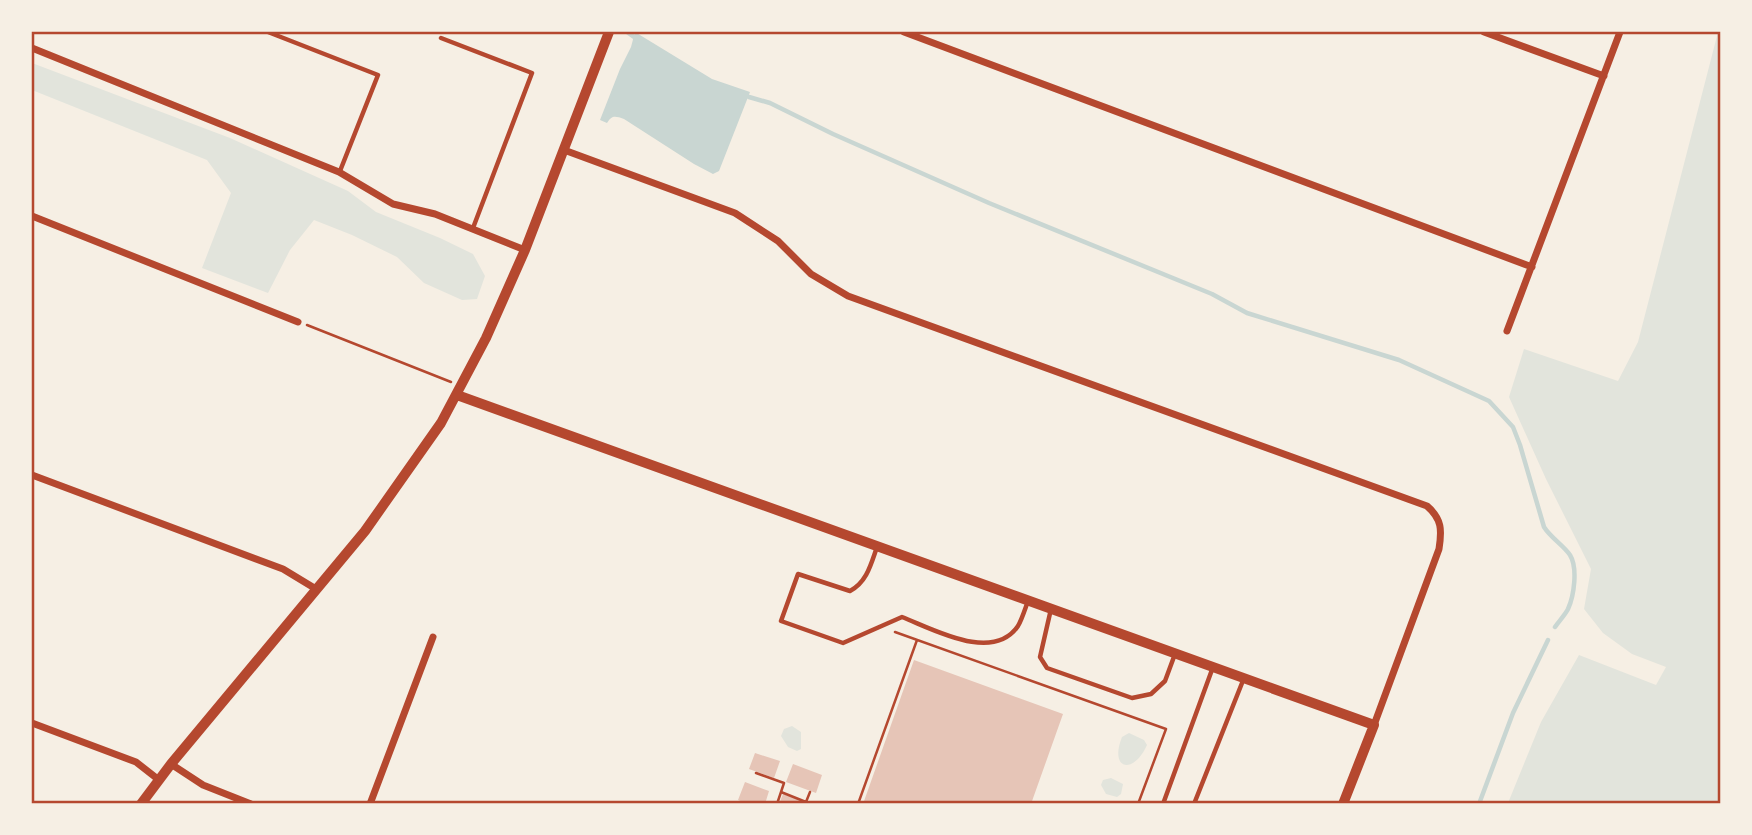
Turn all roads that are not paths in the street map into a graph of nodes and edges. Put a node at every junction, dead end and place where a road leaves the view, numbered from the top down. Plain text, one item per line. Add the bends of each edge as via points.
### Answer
1 (268, 32) edge
2 (609, 32) edge
3 (904, 32) edge
4 (1484, 32) edge
5 (1620, 32) edge
6 (441, 38) dead end
7 (32, 48) edge
8 (1604, 76) junction
9 (564, 150) junction
10 (339, 172) junction
11 (32, 216) edge
12 (472, 229) junction
13 (525, 250) junction
14 (1532, 267) junction
15 (298, 322) road end
16 (1507, 331) dead end
17 (460, 391) junction
18 (32, 475) edge
19 (877, 546) junction
20 (316, 589) junction
21 (1028, 600) junction
22 (1051, 608) junction
23 (433, 637) dead end
24 (1175, 653) junction
25 (1213, 667) junction
26 (1244, 678) junction
27 (32, 723) edge
28 (1374, 725) junction
29 (171, 764) junction
30 (159, 780) junction
31 (141, 803) edge
32 (251, 803) edge
33 (369, 803) edge
34 (1163, 803) edge
35 (1194, 803) edge
36 (1343, 803) edge

1 - 10 lane via 378,75
2 - 9 street
3 - 14 street
4 - 8 street
5 - 8 street
6 - 12 lane via 532,73
7 - 10 street
8 - 14 street
9 - 13 street
9 - 28 street via 735,213 778,241 811,274 848,296 1427,506 1440,520 1439,549
10 - 12 street via 393,204
11 - 15 street
12 - 13 street
13 - 17 street
14 - 16 street
17 - 19 street
17 - 20 street via 406,475
18 - 20 street via 283,569
19 - 21 street
19 - 21 lane via 865,578 850,591 798,574 781,621 843,643 902,617 986,644 1010,635
20 - 29 street
21 - 22 street
22 - 24 street
22 - 24 lane via 1040,657 1047,668 1132,698 1151,695 1164,681
23 - 33 street
24 - 25 street
25 - 26 street
25 - 34 lane
26 - 28 street
26 - 35 lane
27 - 30 street via 136,762
28 - 36 street
29 - 30 street
29 - 32 street via 203,785
30 - 31 street

